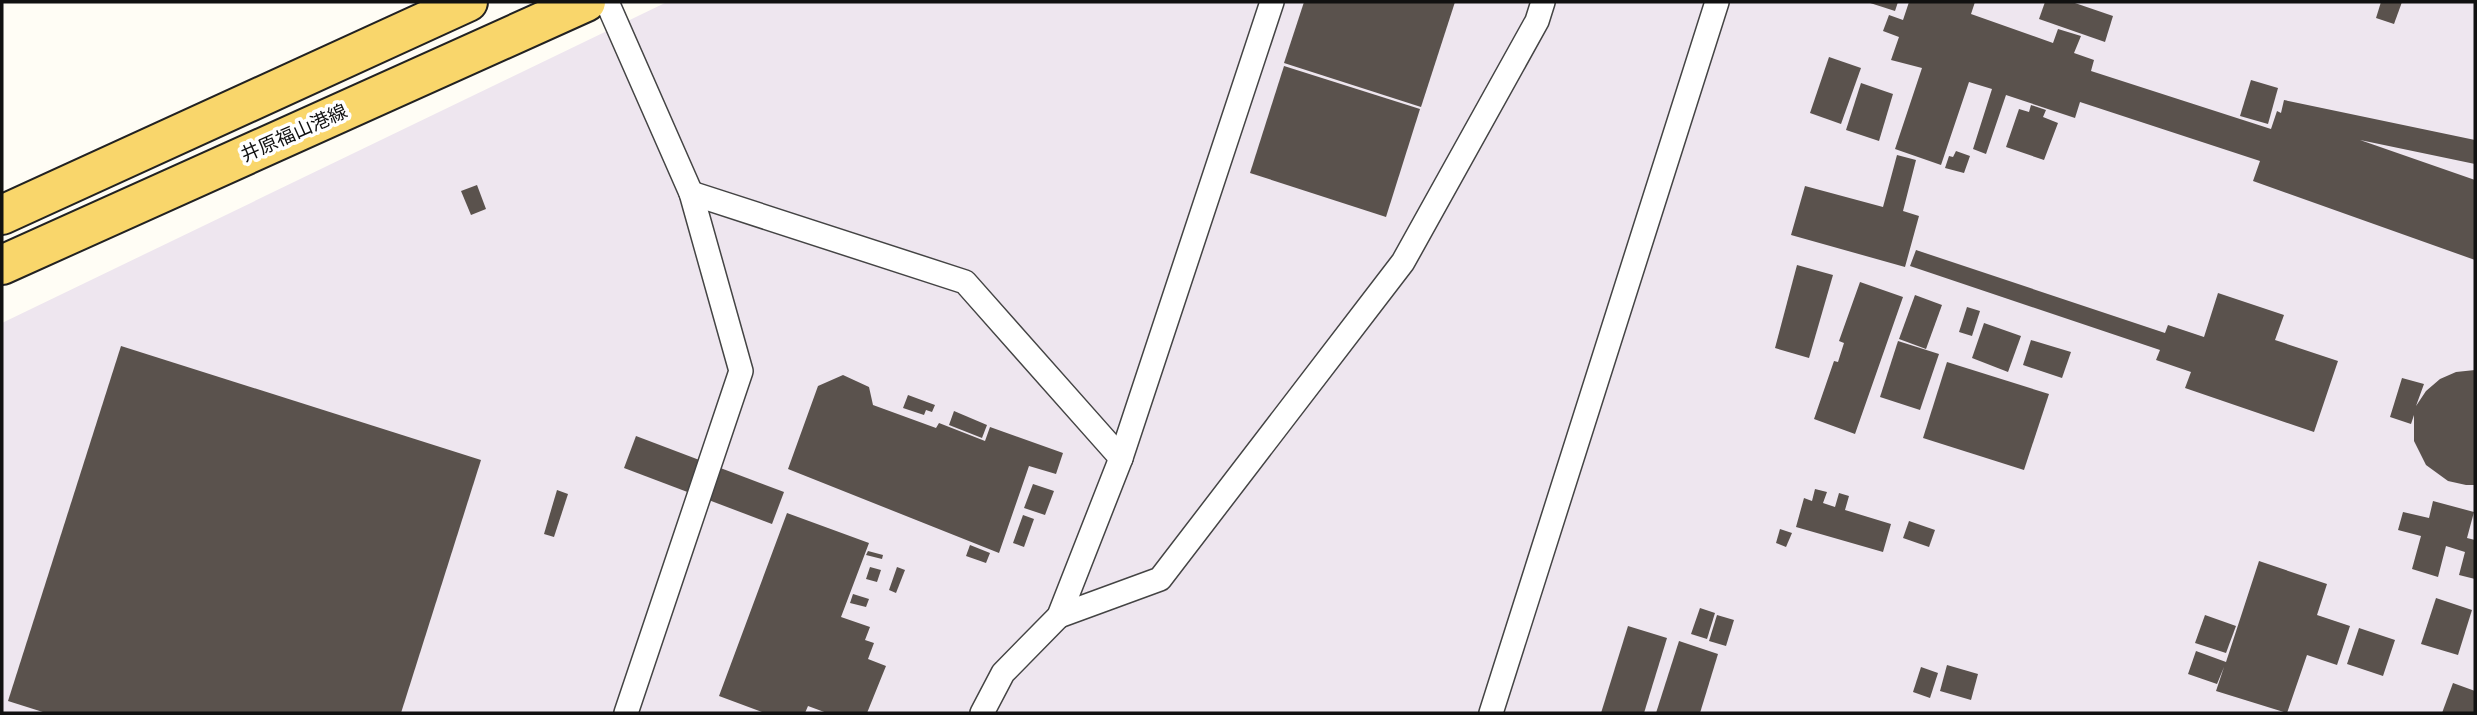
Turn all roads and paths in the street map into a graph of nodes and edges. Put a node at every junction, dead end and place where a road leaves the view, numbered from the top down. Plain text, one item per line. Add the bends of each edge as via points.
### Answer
1 (468, 2) edge
2 (586, 2) edge
3 (607, 2) edge
4 (1272, 2) edge
5 (1543, 2) edge
6 (1717, 2) edge
7 (691, 193) junction
8 (2, 215) edge
9 (2, 265) edge
10 (1121, 458) junction
11 (1059, 616) junction
12 (626, 713) edge
13 (982, 713) edge
14 (1491, 713) edge

1 - 8 main road
2 - 9 main road, 井原福山港線
3 - 7 lane
4 - 10 lane
5 - 11 lane via 1537,21 1403,262 1160,579
6 - 14 lane
7 - 10 lane via 965,282
7 - 12 lane via 741,371
10 - 11 lane
11 - 13 lane via 1003,673

